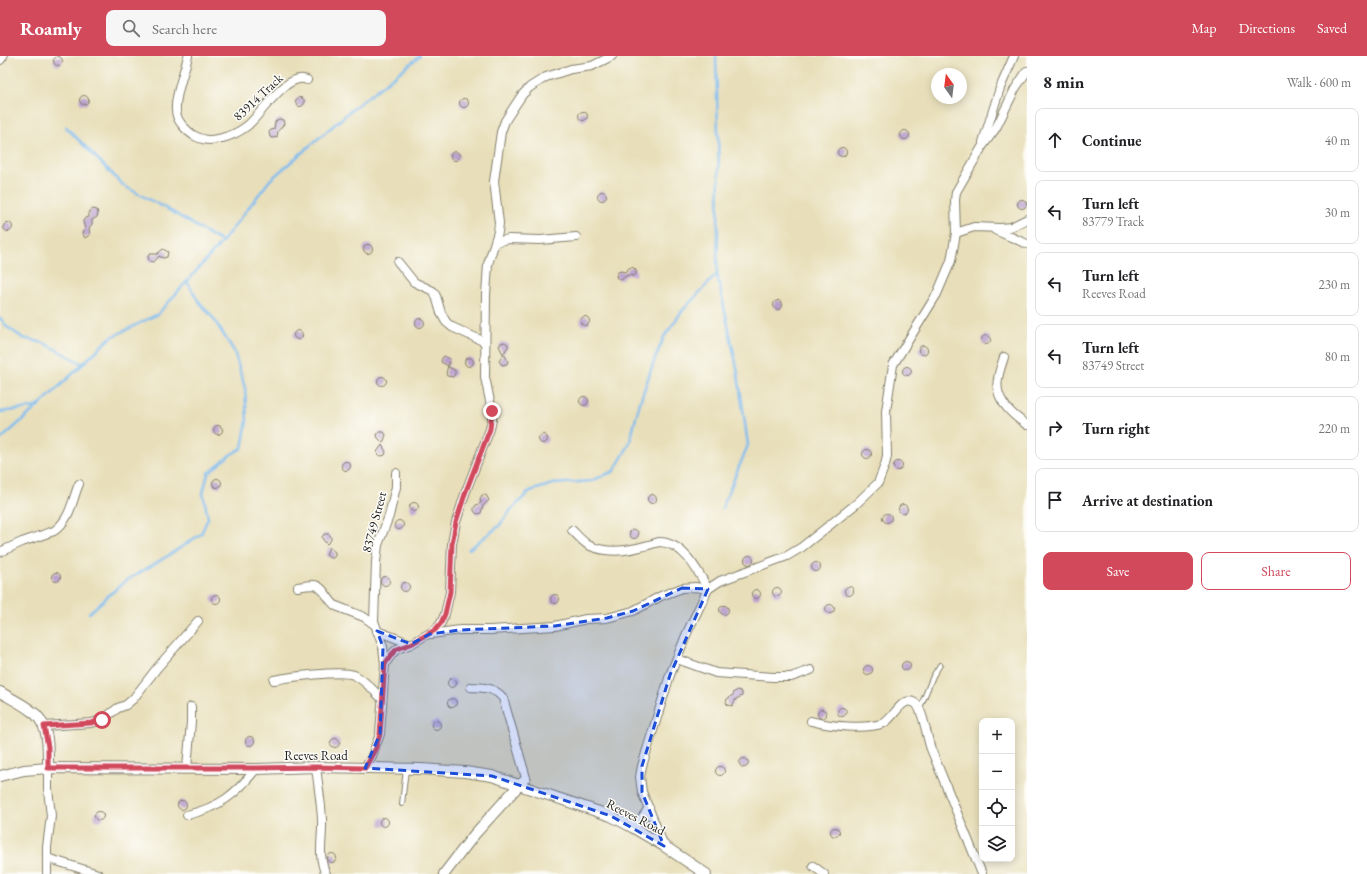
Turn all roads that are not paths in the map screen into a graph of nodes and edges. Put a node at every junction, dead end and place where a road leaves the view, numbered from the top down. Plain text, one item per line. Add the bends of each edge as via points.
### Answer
1 (2, 56) edge
2 (188, 56) edge
3 (612, 56) edge
4 (1014, 56) edge
5 (0, 59) edge
6 (1027, 71) edge
7 (307, 80) dead end
8 (982, 147) junction
9 (1027, 219) edge
10 (989, 227) junction
11 (956, 233) junction
12 (576, 237) dead end
13 (496, 242) junction
14 (1027, 244) edge
15 (398, 262) dead end
16 (485, 342) junction
17 (1004, 357) dead end
18 (1027, 425) edge
19 (396, 473) dead end
20 (80, 484) dead end
21 (572, 530) dead end
22 (0, 552) edge
23 (298, 587) dead end
24 (708, 589) junction
25 (198, 621) dead end
26 (376, 628) junction
27 (430, 634) junction
28 (411, 644) junction
29 (677, 659) junction
30 (385, 664) junction
31 (940, 665) dead end
32 (811, 670) dead end
33 (274, 680) dead end
34 (471, 687) dead end
35 (0, 692) edge
36 (382, 699) junction
37 (191, 707) dead end
38 (920, 708) junction
39 (811, 721) dead end
40 (44, 726) junction
41 (316, 767) junction
42 (48, 768) junction
43 (187, 768) junction
44 (256, 768) junction
45 (365, 768) junction
46 (406, 769) junction
47 (0, 776) edge
48 (523, 781) junction
49 (402, 804) dead end
50 (649, 808) junction
51 (187, 815) dead end
52 (632, 827) junction
53 (664, 846) junction
54 (47, 858) junction
55 (813, 866) dead end
56 (698, 872) edge
57 (47, 874) edge
58 (98, 874) edge
59 (326, 874) edge
60 (444, 874) edge
61 (824, 874) edge
62 (982, 874) edge

1 - 5 street
2 - 7 street, 83914 Track via 177,96 177,116 190,132 199,139 208,141 240,131 272,97 289,84 302,78
3 - 13 street via 592,66 546,77 522,95 505,121 494,181 499,223
4 - 8 street via 1000,88
6 - 8 street via 996,128
8 - 11 street via 956,192
9 - 10 street via 1011,227
10 - 11 street via 974,227
10 - 14 street
11 - 24 street via 951,261 937,294 893,365 886,411 887,456 878,483 802,547 787,556 720,581
12 - 13 street via 509,239
13 - 16 street via 488,264
15 - 16 street via 414,282 433,291 446,322
16 - 27 street via 485,377 492,420 456,522 448,605 441,623
17 - 18 street via 998,379 999,393 1009,411
19 - 26 street, 83749 Street via 391,509 377,549
20 - 22 street via 70,511 58,528
21 - 24 street via 588,544 610,550 622,551 659,542 671,544 697,568
23 - 26 street via 315,585 321,588 332,604 370,620
24 - 27 street via 682,588 633,611 607,618 586,619 555,626 460,630
24 - 29 street
25 - 40 street via 126,705 96,722
26 - 28 street
26 - 30 street, 83749 Street via 383,647
27 - 28 street
28 - 30 street via 397,649
29 - 32 street via 716,673 791,677
29 - 50 street via 662,696 642,766 640,784
30 - 36 street, 83749 Street
31 - 38 lane
33 - 36 street via 347,673 360,678
34 - 48 street via 492,689 503,698
35 - 40 street via 32,710
36 - 45 street, 83749 Street via 380,734
37 - 43 street
38 - 39 street via 913,702 905,702 888,721 867,727
38 - 62 street via 931,749
40 - 42 street
41 - 44 street, Reeves Road
41 - 45 street, Reeves Road
41 - 59 street via 322,821 320,851
42 - 43 street, Reeves Road
42 - 47 street, Reeves Road
42 - 54 street via 51,816
43 - 44 street, Reeves Road
44 - 51 street via 235,791 219,803
45 - 46 street, Reeves Road
46 - 48 street, Reeves Road via 458,772
46 - 49 lane
48 - 52 street, Reeves Road
48 - 60 street via 474,835
50 - 52 street
50 - 53 street
52 - 53 street, Reeves Road
53 - 56 street, Reeves Road
54 - 57 street
54 - 58 street
55 - 61 street

